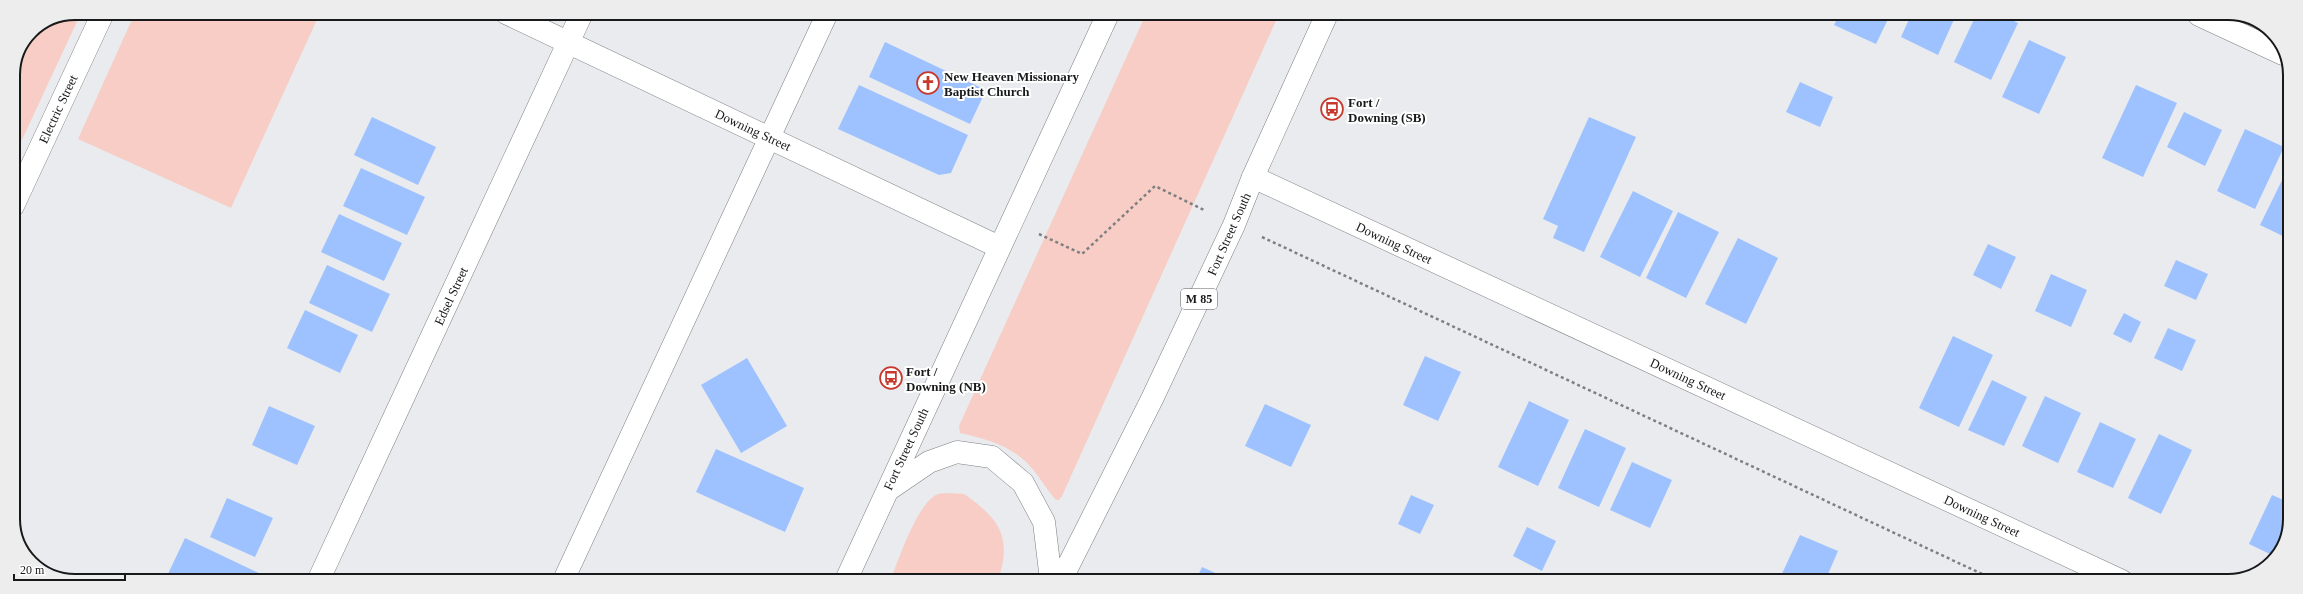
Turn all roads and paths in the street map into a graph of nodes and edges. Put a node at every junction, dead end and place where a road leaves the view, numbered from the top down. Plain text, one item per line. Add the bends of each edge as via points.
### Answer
1 (100, 20) edge
2 (520, 20) edge
3 (579, 20) edge
4 (824, 20) edge
5 (1105, 20) edge
6 (1323, 20) edge
7 (2210, 20) edge
8 (568, 43) junction
9 (2278, 52) edge
10 (769, 138) junction
11 (1253, 177) junction
12 (20, 191) edge
13 (1234, 225) junction
14 (1049, 240) dead end
15 (999, 247) junction
16 (888, 490) junction
17 (321, 574) edge
18 (566, 574) edge
19 (849, 574) edge
20 (1051, 574) edge
21 (1064, 574) edge
22 (1982, 574) edge
23 (2107, 574) edge

1 - 12 street, Electric Street
2 - 8 street, Downing Street
3 - 8 street, Edsel Street
4 - 10 lane
5 - 15 street, Fort Street South
6 - 11 street, Fort Street South / M 85
7 - 9 street
8 - 10 street, Downing Street
8 - 17 street, Edsel Street
10 - 15 street, Downing Street
10 - 18 lane
11 - 13 street, Fort Street South / M 85
11 - 23 street, Downing Street
13 - 14 path via 1155,186 1082,254
13 - 21 street, Fort Street South / M 85 via 1152,399
13 - 22 path
15 - 16 street, Fort Street South
16 - 19 street, Fort Street South
16 - 20 street via 929,462 957,452 992,456 1023,482 1044,522

